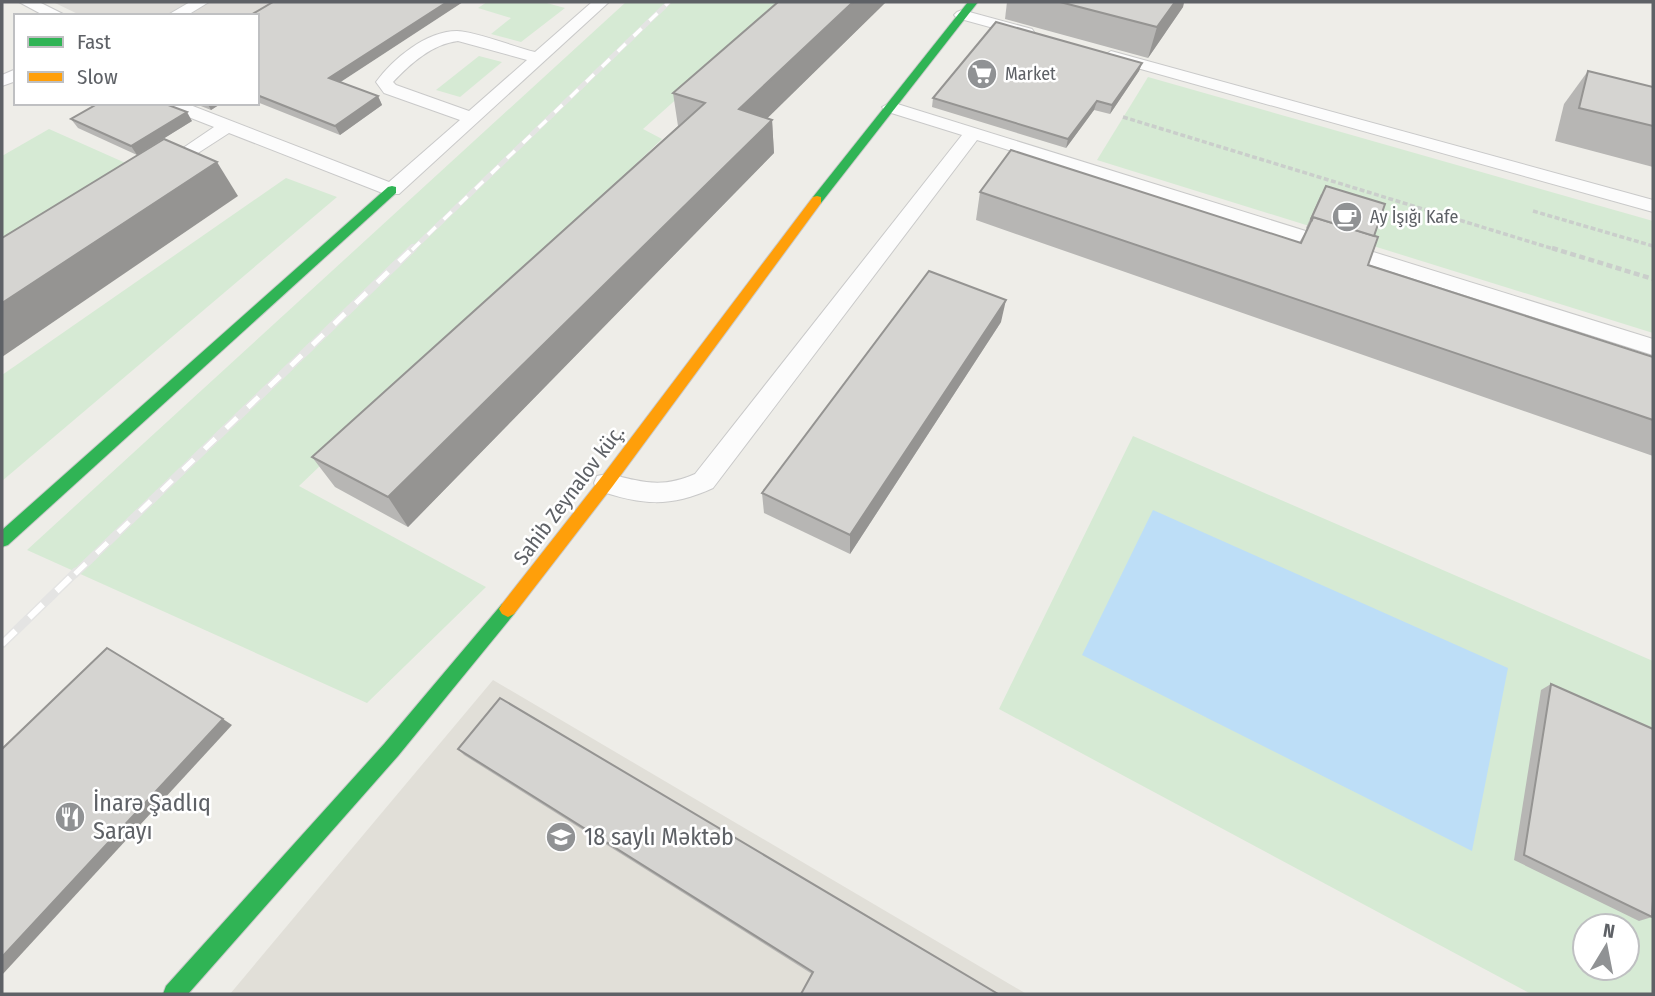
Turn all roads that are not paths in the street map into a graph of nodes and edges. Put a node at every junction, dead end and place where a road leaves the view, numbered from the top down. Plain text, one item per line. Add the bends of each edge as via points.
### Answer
1 (27, 2) edge
2 (201, 2) edge
3 (601, 2) edge
4 (967, 8) edge
5 (54, 14) edge
6 (178, 14) edge
7 (1042, 37) edge
8 (1095, 52) edge
9 (538, 58) junction
10 (174, 105) edge
11 (891, 107) junction
12 (472, 118) junction
13 (228, 126) junction
14 (973, 133) junction
15 (149, 177) edge
16 (392, 190) junction
17 (1653, 206) edge
18 (1652, 348) edge
19 (606, 483) junction
20 (2, 540) edge
21 (174, 994) edge

1 - 5 lane
2 - 6 lane
3 - 9 lane
4 - 7 lane
4 - 11 street, Sahib Zeynalov küç.
8 - 17 lane
9 - 12 lane
9 - 12 lane via 447,36 384,82 390,89
10 - 13 lane
11 - 14 lane
11 - 19 street, Sahib Zeynalov küç.
12 - 16 lane
13 - 15 lane
13 - 16 lane
14 - 18 lane
14 - 19 lane via 704,481 686,491 659,496
16 - 20 street
19 - 21 street, Sahib Zeynalov küç. via 400,740

